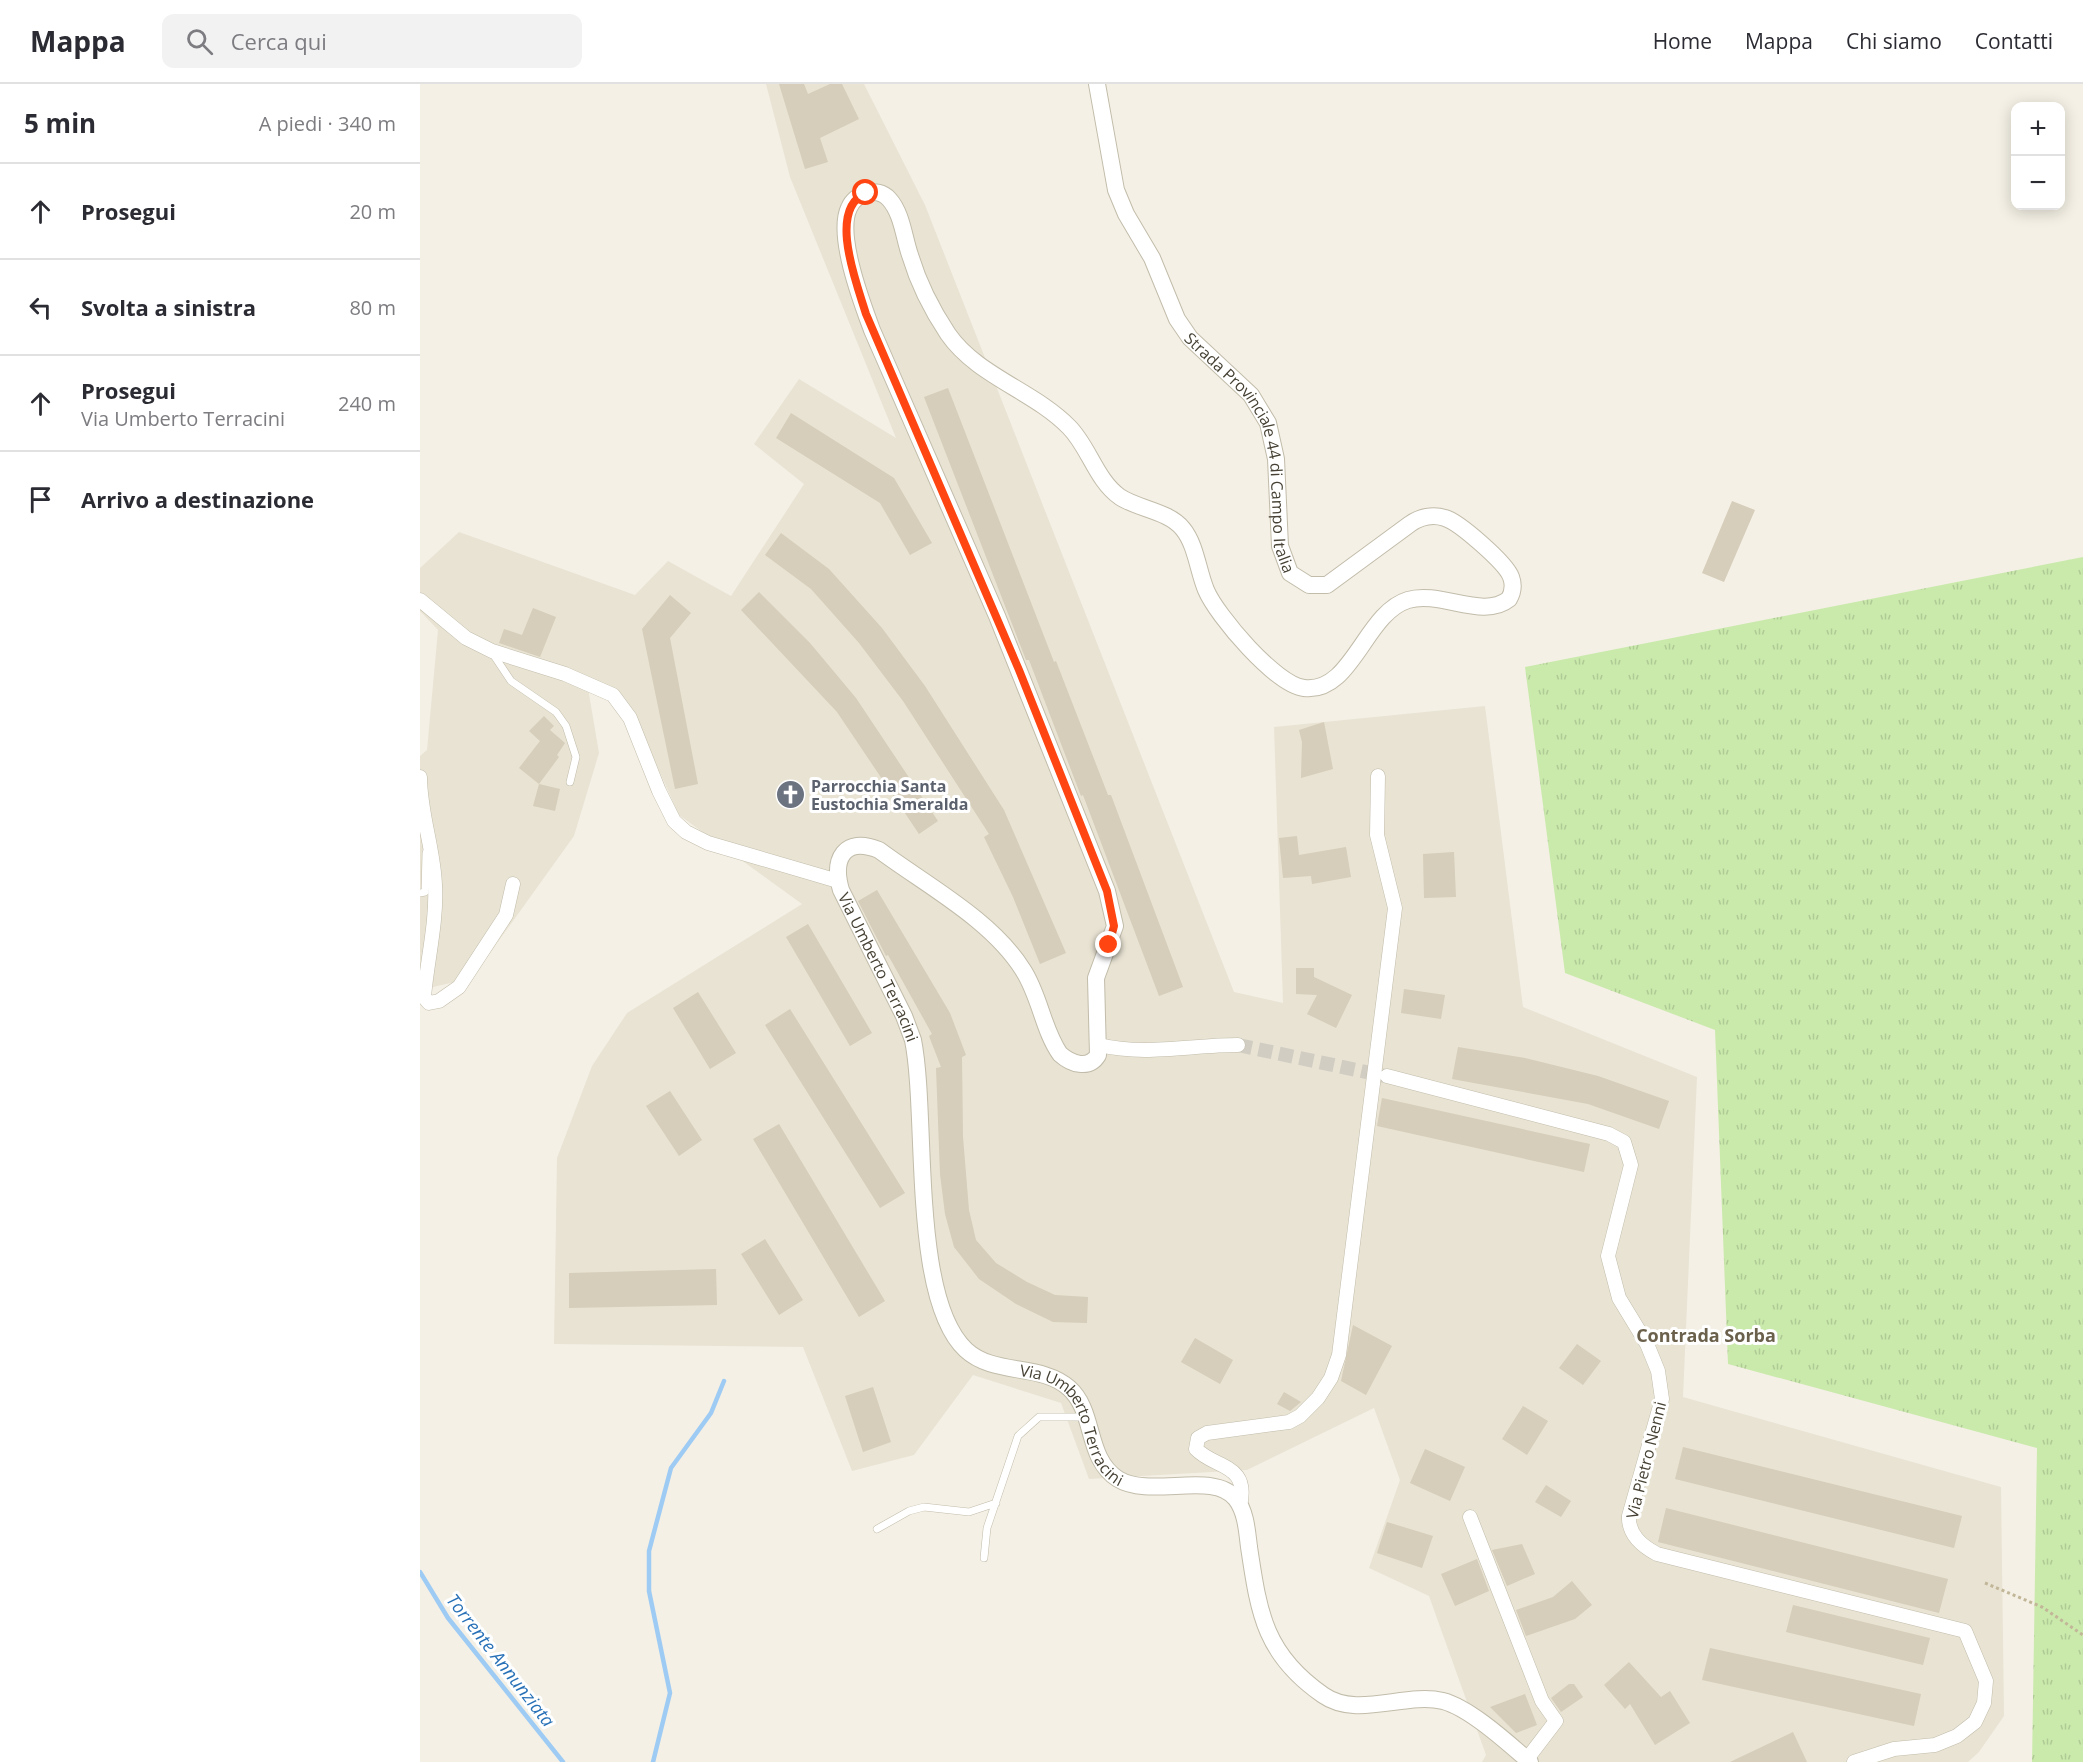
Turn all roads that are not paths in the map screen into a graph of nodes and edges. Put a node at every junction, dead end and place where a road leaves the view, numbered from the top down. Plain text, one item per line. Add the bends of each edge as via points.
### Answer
1 (1097, 84) edge
2 (420, 600) edge
3 (492, 651) junction
4 (1378, 776) dead end
5 (420, 777) edge
6 (570, 782) dead end
7 (430, 839) junction
8 (838, 881) junction
9 (513, 884) dead end
10 (420, 893) edge
11 (1099, 1045) junction
12 (1238, 1045) tunnel mouth
13 (1388, 1076) tunnel mouth
14 (1085, 1417) junction
15 (996, 1503) junction
16 (1240, 1506) junction
17 (1470, 1517) dead end
18 (877, 1529) dead end
19 (984, 1558) dead end
20 (1528, 1761) edge
21 (1854, 1762) edge

1 - 11 street, Strada Provinciale 44 di Campo Italia via 1116,190 1152,258 1177,319 1190,338 1251,395 1268,423 1277,466 1281,546 1290,573 1309,585 1327,585 1410,524 1438,516 1455,522 1504,566 1513,582 1512,594 1504,603 1491,607 1431,597 1401,602 1384,615 1332,680 1310,688 1288,683 1218,612 1179,525 1120,496 1108,486 1069,427 977,362 950,337 920,281 894,207 883,194 860,195 848,210 848,243 866,314 1019,670 1112,907 1113,934 1095,985
2 - 3 street via 466,638
3 - 6 lane via 512,681 556,711 566,726 576,757
3 - 8 street via 583,680 613,695 630,718 674,821 686,832 708,843
4 - 16 street via 1377,835 1395,920 1353,1222 1339,1355 1331,1378 1300,1416 1289,1422 1207,1433 1198,1438 1196,1449 1239,1478 1243,1491
5 - 7 street via 420,797
7 - 9 street via 436,889 424,997 429,1003 459,987 506,915
7 - 10 lane via 425,854 425,892
8 - 11 street, Via Umberto Terracini via 837,866 844,852 860,846 879,850 1005,946 1028,978 1055,1045 1064,1057 1088,1065 1096,1059
8 - 14 street, Via Umberto Terracini via 913,1040 926,1226 936,1284 949,1325 960,1343 979,1359 1050,1377 1065,1385 1078,1397
11 - 12 street via 1137,1052
13 - 21 street, Via Pietro Nenni via 1609,1134 1624,1142 1630,1165 1608,1256 1619,1298 1647,1344 1658,1371 1662,1399 1629,1516 1632,1531 1642,1546 1657,1554 1965,1631 1986,1681 1984,1703 1975,1722 1957,1737 1935,1745 1894,1749
14 - 15 lane via 1039,1417 1028,1424 1018,1436
14 - 16 street, Via Umberto Terracini via 1101,1462 1118,1479 1149,1488 1213,1487 1232,1494
15 - 18 lane via 969,1512 909,1510
15 - 19 lane via 987,1528
16 - 20 street via 1263,1624 1278,1653 1297,1675 1341,1704 1447,1702 1473,1717
17 - 20 street via 1542,1701 1556,1721

